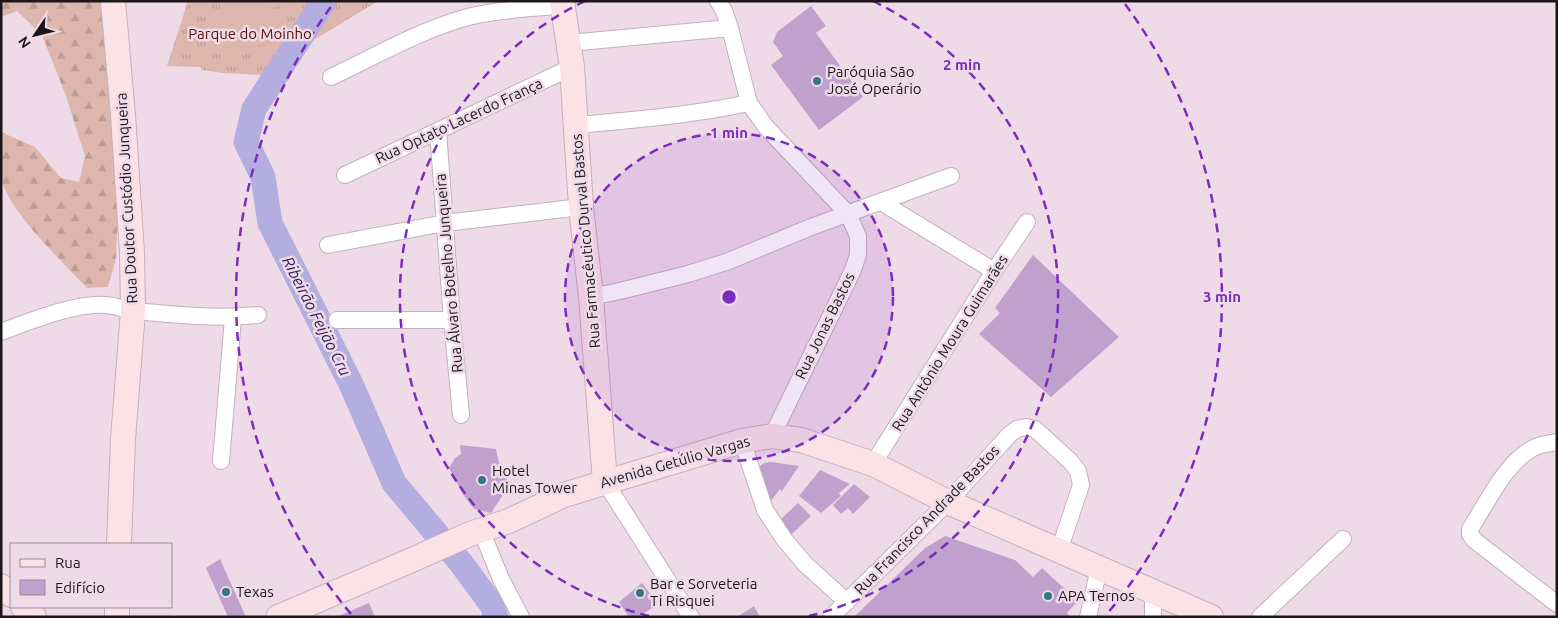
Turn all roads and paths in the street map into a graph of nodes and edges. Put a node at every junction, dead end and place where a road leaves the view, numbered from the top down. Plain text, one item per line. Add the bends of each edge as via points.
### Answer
1 (113, 1) edge
2 (718, 1) edge
3 (563, 3) edge
4 (730, 28) junction
5 (569, 43) junction
6 (572, 67) junction
7 (332, 77) dead end
8 (749, 103) junction
9 (577, 125) junction
10 (438, 131) junction
11 (345, 175) dead end
12 (951, 176) dead end
13 (881, 202) junction
14 (581, 207) junction
15 (848, 214) junction
16 (1028, 222) dead end
17 (445, 223) junction
18 (328, 245) dead end
19 (994, 271) junction
20 (591, 296) junction
21 (133, 310) junction
22 (258, 315) dead end
23 (233, 318) junction
24 (337, 320) dead end
25 (452, 320) junction
26 (1, 332) edge
27 (461, 415) dead end
28 (772, 436) junction
29 (742, 441) junction
30 (1557, 442) edge
31 (221, 461) dead end
32 (873, 464) junction
33 (605, 482) junction
34 (948, 502) junction
35 (475, 532) junction
36 (1343, 539) dead end
37 (119, 543) edge
38 (1059, 551) junction
39 (1099, 568) junction
40 (1154, 593) junction
41 (847, 602) junction
42 (1557, 604) edge
43 (24, 608) edge
44 (34, 617) edge
45 (278, 617) edge
46 (521, 617) edge
47 (691, 617) edge
48 (831, 617) edge
49 (1088, 617) edge
50 (1153, 617) edge
51 (1211, 617) edge
52 (1260, 617) edge

1 - 21 main road, Rua Doutor Custódio Junqueira via 132,244
2 - 4 street
3 - 5 main road, Rua Farmacêutico Durval Bastos
3 - 7 street via 469,17 434,28
4 - 5 street
4 - 8 street
5 - 6 main road, Rua Farmacêutico Durval Bastos
6 - 9 main road, Rua Farmacêutico Durval Bastos
6 - 10 street, Rua Optato Lacerdo França
8 - 9 street via 661,118
8 - 15 street, Rua Jonas Bastos via 766,126
9 - 14 main road, Rua Farmacêutico Durval Bastos
10 - 11 street, Rua Optato Lacerdo França
10 - 17 street, Rua Álvaro Botelho Junqueira
12 - 13 street
13 - 15 street
13 - 19 street
14 - 17 street
14 - 20 main road, Rua Farmacêutico Durval Bastos
15 - 20 street via 729,261 688,274
15 - 28 street, Rua Jonas Bastos via 858,236 854,270
16 - 19 street, Rua Antônio Moura Guimarães
17 - 18 street
17 - 25 street, Rua Álvaro Botelho Junqueira
19 - 32 street, Rua Antônio Moura Guimarães
20 - 33 main road, Rua Farmacêutico Durval Bastos
21 - 23 street
21 - 26 street via 105,305 74,308
21 - 37 main road, Rua Doutor Custódio Junqueira
22 - 23 street
23 - 31 street
24 - 25 street
25 - 27 street, Rua Álvaro Botelho Junqueira
28 - 29 main road, Avenida Getúlio Vargas
28 - 32 main road, Avenida Getúlio Vargas via 801,440
29 - 33 main road, Avenida Getúlio Vargas
29 - 41 street via 765,510 805,564
30 - 42 street via 1538,446 1518,457 1470,529 1470,534
32 - 34 main road, Avenida Getúlio Vargas
33 - 35 main road, Avenida Getúlio Vargas via 564,495 509,521
33 - 47 street
34 - 38 main road, Avenida Getúlio Vargas
34 - 38 street, Rua Francisco Andrade Bastos via 1010,434 1026,427 1035,429 1070,460 1080,478 1081,486
34 - 41 street, Rua Francisco Andrade Bastos
35 - 45 main road, Avenida Getúlio Vargas
35 - 46 street
36 - 52 street
38 - 39 main road, Avenida Getúlio Vargas
39 - 40 main road, Avenida Getúlio Vargas
39 - 49 street
40 - 50 street
40 - 51 main road, Avenida Getúlio Vargas
41 - 48 street, Rua Francisco Andrade Bastos
43 - 44 main road

